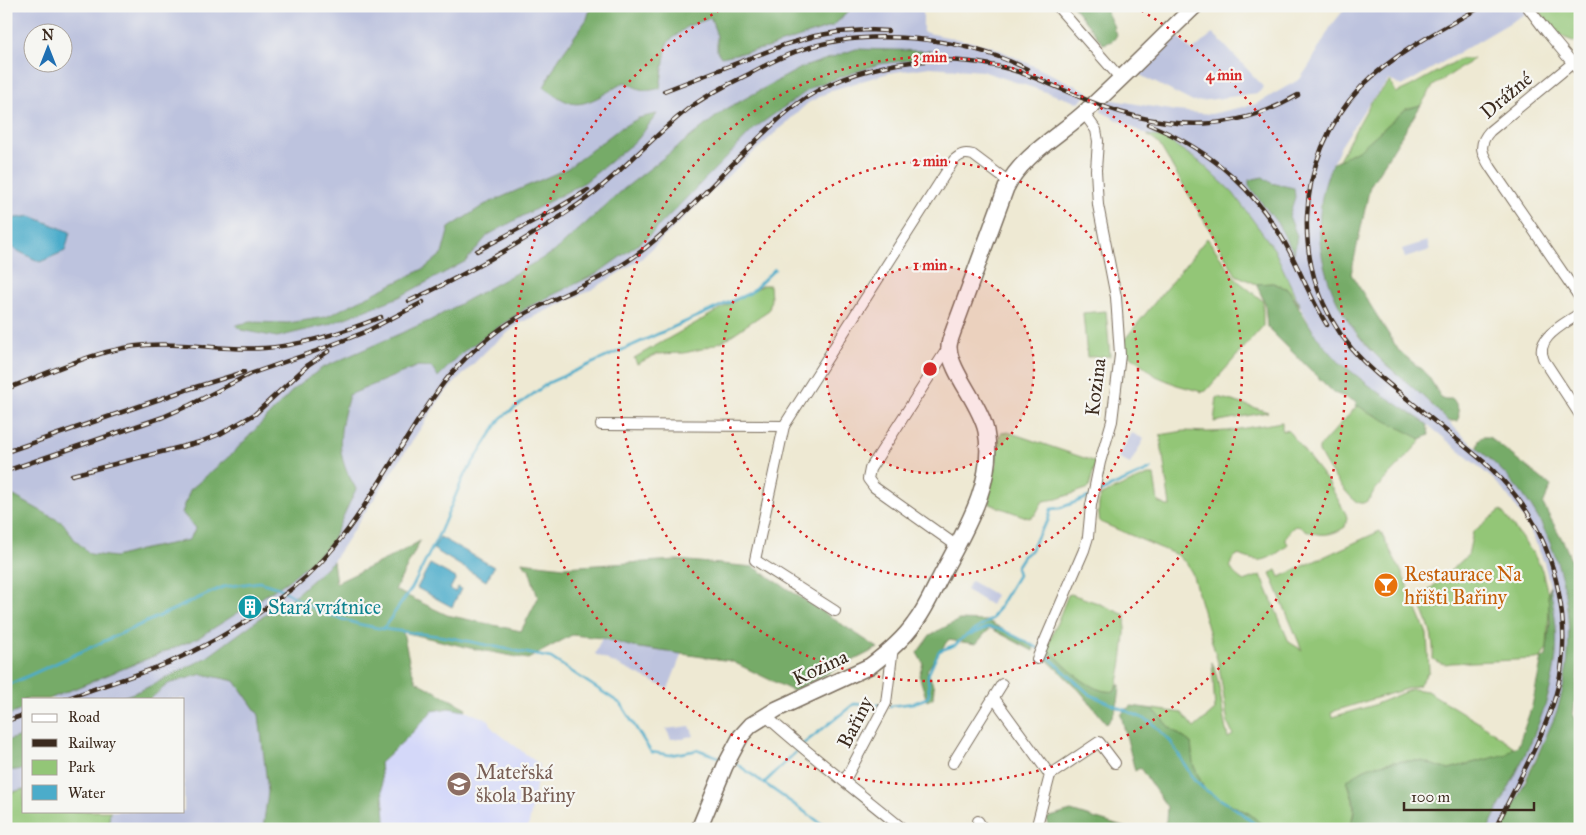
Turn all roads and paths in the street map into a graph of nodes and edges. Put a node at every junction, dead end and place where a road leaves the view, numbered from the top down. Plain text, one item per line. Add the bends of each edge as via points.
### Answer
1 (1058, 6) edge
2 (1195, 6) edge
3 (1527, 6) edge
4 (1576, 60) edge
5 (1580, 72) edge
6 (1120, 79) junction
7 (1090, 108) junction
8 (1009, 182) junction
9 (1580, 298) edge
10 (1580, 313) edge
11 (949, 346) junction
12 (1580, 415) edge
13 (601, 425) dead end
14 (784, 426) junction
15 (957, 546) junction
16 (835, 611) dead end
17 (893, 647) junction
18 (1037, 659) dead end
19 (1002, 684) dead end
20 (994, 698) junction
21 (765, 716) junction
22 (953, 763) dead end
23 (1114, 763) dead end
24 (1050, 775) junction
25 (844, 780) junction
26 (699, 829) edge
27 (903, 829) edge
28 (1036, 829) edge

1 - 6 street
2 - 6 main road
3 - 4 street via 1546,31
4 - 5 street
4 - 9 street, Drážné via 1490,131 1482,148 1491,168
6 - 7 main road
7 - 8 main road via 1026,162
7 - 18 street, Kozina via 1097,136 1098,205 1116,298 1120,355 1112,421 1100,462 1086,544
8 - 11 main road
8 - 14 street via 973,155 961,154 954,160
10 - 12 street via 1548,336 1543,342 1542,356
11 - 15 main road, Kozina via 953,361 982,418 987,444 981,488
11 - 15 street via 870,469 868,479 874,487
13 - 14 street
14 - 16 street via 755,560
15 - 17 main road, Kozina via 920,616
17 - 21 main road, Kozina via 870,666
17 - 25 street, Bařiny via 886,704
19 - 20 street
20 - 22 street
20 - 24 street
21 - 25 street, Bařiny
21 - 26 main road, Kozina via 746,729 728,760
23 - 24 street via 1099,742
24 - 28 street
25 - 27 street, Bařiny

